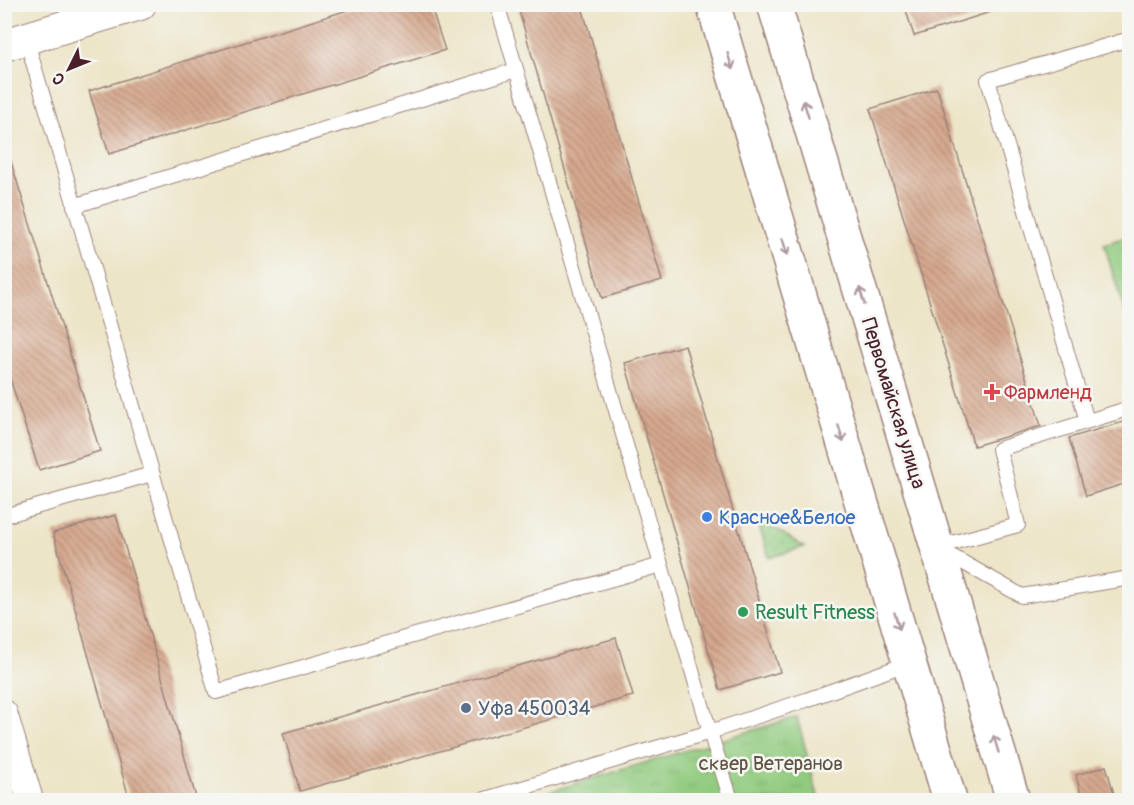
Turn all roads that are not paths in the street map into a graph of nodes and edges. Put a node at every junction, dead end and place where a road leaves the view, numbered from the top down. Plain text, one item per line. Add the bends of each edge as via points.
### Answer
1 (140, 4) edge
2 (497, 4) edge
3 (713, 4) edge
4 (774, 4) edge
5 (1130, 39) edge
6 (15, 41) edge
7 (516, 70) junction
8 (74, 206) junction
9 (1130, 408) edge
10 (1087, 421) junction
11 (152, 474) junction
12 (4, 516) edge
13 (937, 547) junction
14 (661, 564) junction
15 (1130, 578) edge
16 (909, 663) junction
17 (4, 713) edge
18 (710, 732) junction
19 (30, 801) edge
20 (482, 801) edge
21 (731, 801) edge
22 (950, 801) edge
23 (1013, 801) edge

1 - 6 street
2 - 7 lane
3 -> 16 main road
13 -> 4 main road, Первомайская улица
5 - 10 lane via 988,80
6 - 8 lane
7 - 8 lane
7 - 14 lane
8 - 11 lane
9 - 10 lane
10 - 13 lane via 999,449 1018,525
11 - 12 lane
11 - 14 lane via 216,692
13 - 15 lane via 1022,596
23 -> 13 main road, Первомайская улица
14 - 18 lane
16 - 18 lane
16 - 22 main road
17 - 19 street
18 - 20 lane
18 - 21 lane

